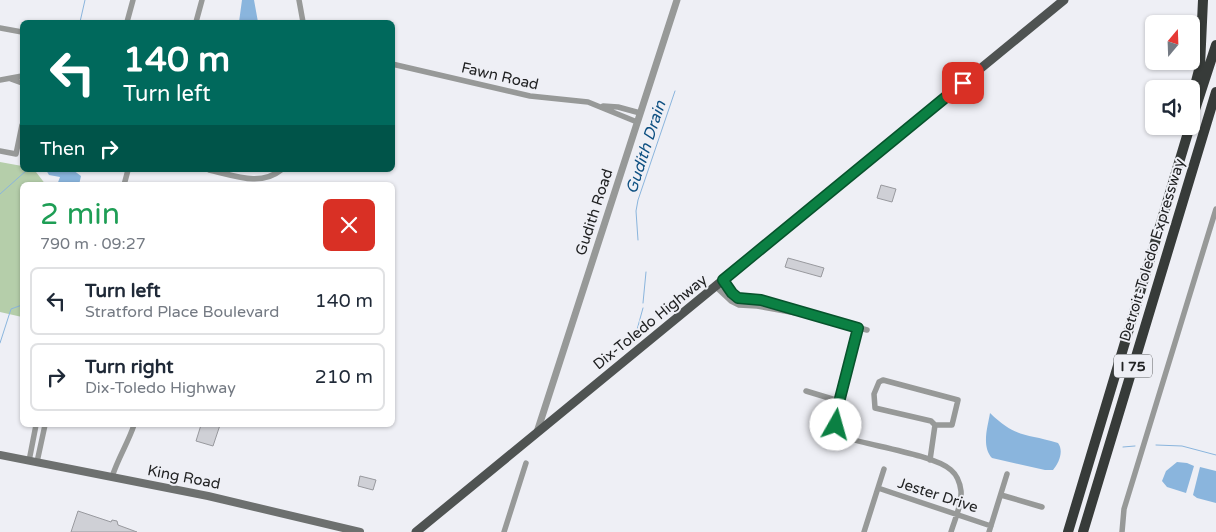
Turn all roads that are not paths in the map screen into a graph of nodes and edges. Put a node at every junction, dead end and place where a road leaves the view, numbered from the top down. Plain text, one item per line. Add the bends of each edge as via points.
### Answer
1 (133, 0) edge
2 (202, 0) edge
3 (299, 0) edge
4 (677, 0) edge
5 (1064, 0) edge
6 (1203, 0) edge
7 (127, 20) edge
8 (197, 20) edge
9 (303, 20) edge
10 (0, 28) edge
11 (20, 32) edge
12 (1216, 45) edge
13 (395, 65) edge
14 (20, 77) edge
15 (11, 79) junction
16 (0, 80) edge
17 (1196, 80) edge
18 (20, 82) edge
19 (1216, 92) edge
20 (1200, 94) edge
21 (604, 106) junction
22 (1216, 110) edge
23 (640, 113) junction
24 (637, 122) junction
25 (20, 135) edge
26 (1182, 135) edge
27 (1187, 135) edge
28 (0, 151) edge
29 (1193, 168) junction
30 (218, 172) edge
31 (279, 172) edge
32 (1174, 177) junction
33 (1216, 210) edge
34 (723, 280) junction
35 (715, 286) junction
36 (758, 303) junction
37 (858, 328) junction
38 (867, 330) dead end
39 (806, 391) dead end
40 (839, 401) junction
41 (935, 425) junction
42 (36, 427) edge
43 (44, 427) edge
44 (133, 427) edge
45 (537, 432) junction
46 (0, 455) edge
47 (930, 460) junction
48 (33, 462) junction
49 (526, 463) dead end
50 (884, 469) dead end
51 (1007, 474) dead end
52 (112, 476) junction
53 (878, 488) junction
54 (1001, 495) junction
55 (1042, 507) dead end
56 (956, 513) junction
57 (990, 529) edge
58 (360, 532) edge
59 (416, 532) edge
60 (504, 532) edge
61 (864, 532) edge
62 (951, 532) edge
63 (1068, 532) edge
64 (1083, 532) edge
65 (1122, 532) edge

1 - 7 street
2 - 8 street
3 - 9 street
4 - 23 street, Gudith Road
5 - 34 main road, Dix-Toledo Highway
6 - 17 highway
10 - 11 street
12 - 20 highway
13 - 21 street, Fawn Road via 530,96 579,100
14 - 15 street
15 - 16 street
15 - 18 street
19 - 29 highway, Detroit-Toledo Expressway / I 75
21 - 23 street, Fawn Road
21 - 24 street, Fawn Road via 612,113
22 - 29 highway
23 - 24 street, Gudith Road
24 - 45 street, Gudith Road
25 - 28 street via 16,154
26 - 32 highway
27 - 32 highway, Detroit-Toledo Expressway / I 75
29 - 64 highway, Detroit-Toledo Expressway / I 75
30 - 31 street via 255,180
32 - 63 highway, Detroit-Toledo Expressway / I 75
33 - 65 street via 1124,509
34 - 35 main road, Dix-Toledo Highway
34 - 36 street via 738,298
35 - 36 street via 739,305
35 - 45 main road, Dix-Toledo Highway
36 - 37 street
37 - 38 street
37 - 40 street
39 - 40 street
40 - 47 street via 836,425 847,438
41 - 41 street via 931,421 875,408 874,394 879,382 883,380 958,400 952,425
41 - 47 street
42 - 48 street
43 - 48 street
44 - 52 street
45 - 59 main road, Dix-Toledo Highway
46 - 48 main road, King Road
47 - 56 street via 948,468 958,479 961,494
48 - 52 main road, King Road
49 - 60 street
50 - 53 street
51 - 54 street
52 - 58 main road, King Road via 212,496
53 - 56 street, Jester Drive
53 - 61 street
54 - 55 street
54 - 57 street
56 - 57 street, Jester Drive
56 - 62 street

